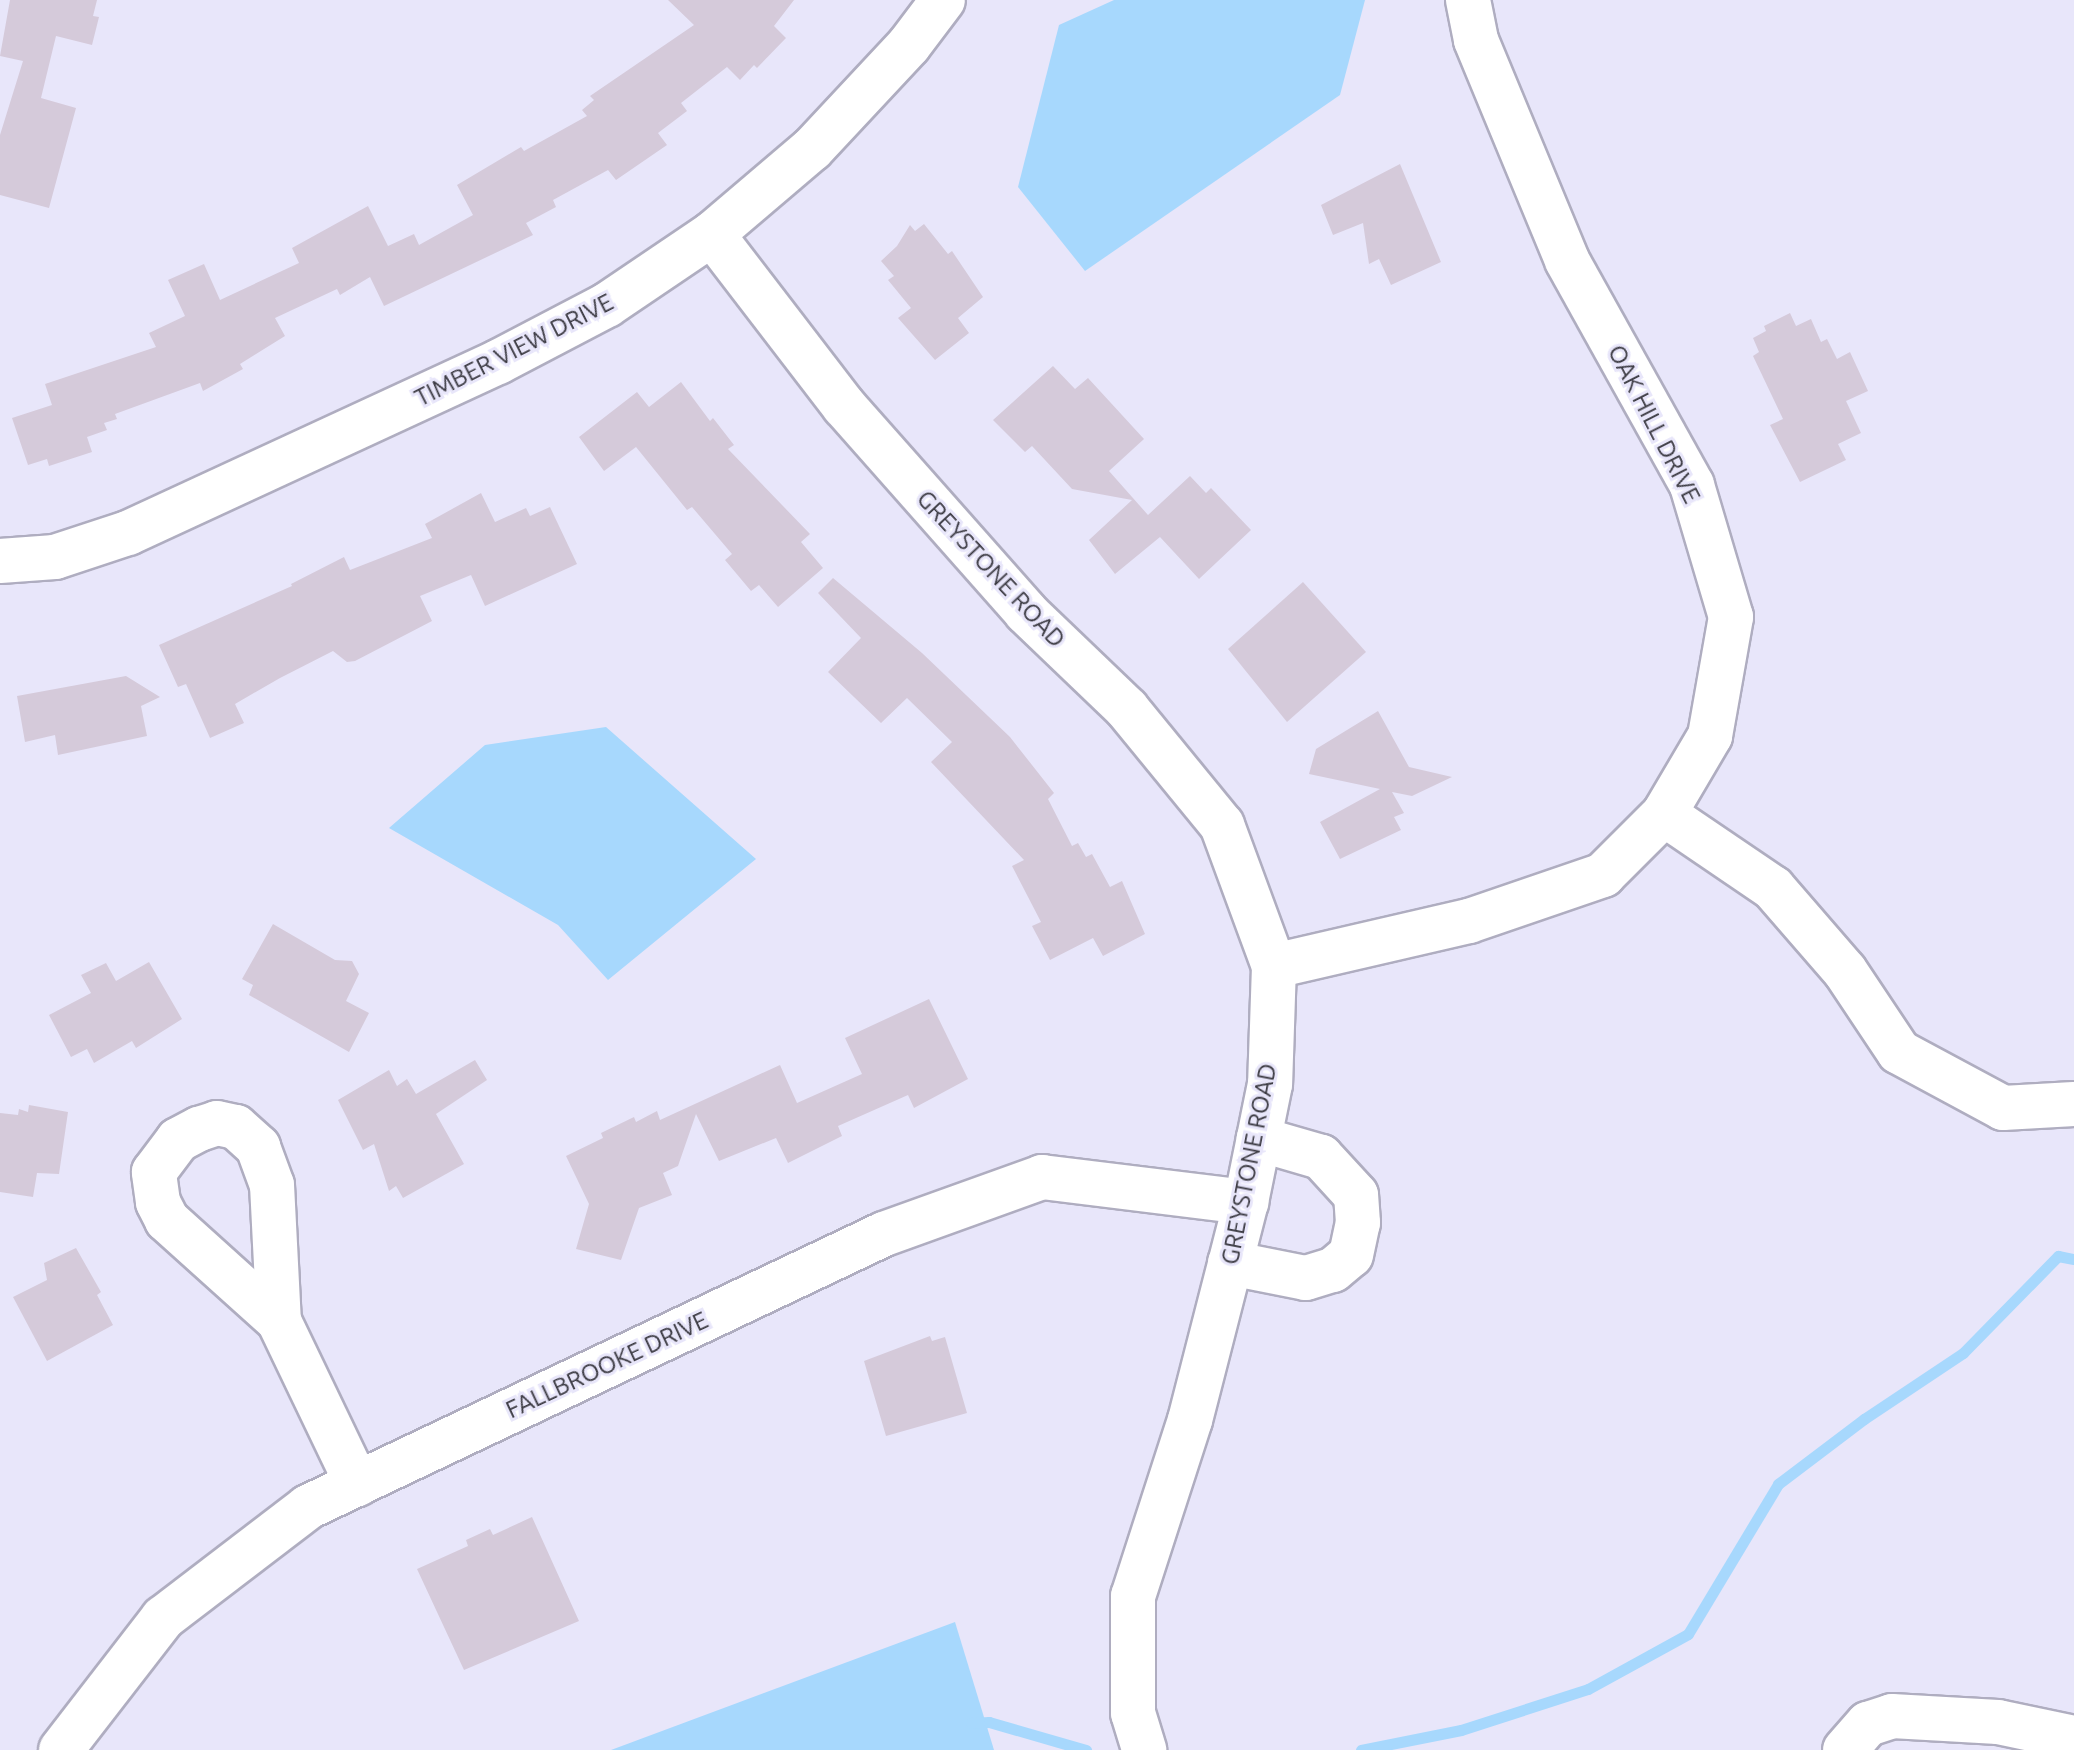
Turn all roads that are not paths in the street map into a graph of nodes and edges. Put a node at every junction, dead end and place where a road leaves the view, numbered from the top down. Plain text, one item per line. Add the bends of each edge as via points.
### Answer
1 (943, 0) edge
2 (1468, 0) edge
3 (712, 234) junction
4 (0, 561) edge
5 (1664, 814) junction
6 (1274, 966) junction
7 (2074, 1104) edge
8 (1259, 1139) junction
9 (1246, 1202) junction
10 (1230, 1263) junction
11 (279, 1321) dead end
12 (357, 1484) junction
13 (2053, 1741) edge
14 (61, 1750) edge
15 (1144, 1750) edge
16 (1845, 1750) edge

1 - 3 street, TIMBER VIEW DRIVE via 909,45 812,149
2 - 5 street, OAK HILL DRIVE via 1476,40 1567,260 1692,485 1731,617 1710,736
3 - 4 street, TIMBER VIEW DRIVE via 553,335 128,533 55,557
3 - 6 street, GREYSTONE ROAD via 844,406 1026,612 1127,709 1222,825
5 - 6 street, OAK HILL DRIVE via 1603,875 1469,921
5 - 7 street via 1773,888 1845,971 1899,1052 2003,1108
6 - 8 street, GREYSTONE ROAD via 1270,1084
8 - 9 street, GREYSTONE ROAD
8 - 10 street via 1321,1157 1356,1195 1358,1223 1351,1255 1333,1270 1306,1278
9 - 10 street, GREYSTONE ROAD
9 - 12 street, FALLBROOKE DRIVE via 1042,1177 884,1234
10 - 15 street, GREYSTONE ROAD via 1190,1420 1133,1596 1133,1713
11 - 12 street
12 - 14 street, FALLBROOKE DRIVE via 308,1507 163,1618
13 - 16 street via 1998,1722 1892,1716 1868,1724

